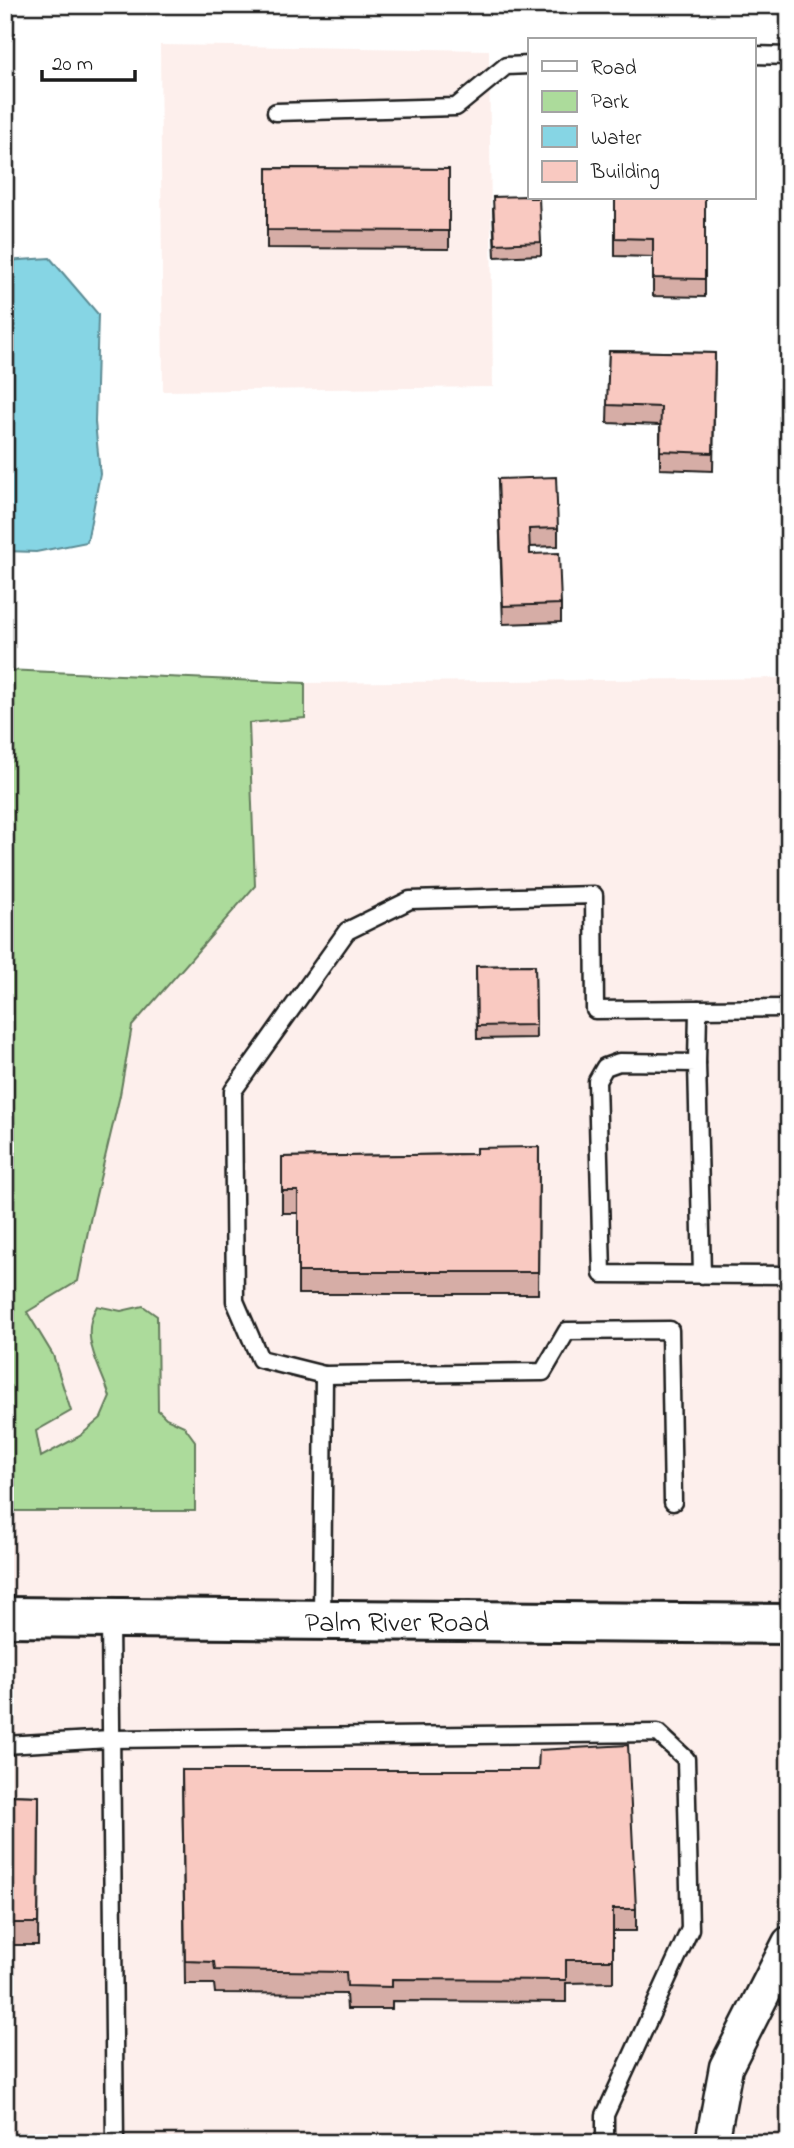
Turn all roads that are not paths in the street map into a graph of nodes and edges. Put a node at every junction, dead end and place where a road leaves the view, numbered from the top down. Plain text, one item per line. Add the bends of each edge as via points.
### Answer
1 (756, 55) edge
2 (789, 56) edge
3 (528, 65) edge
4 (276, 112) dead end
5 (789, 1008) edge
6 (698, 1009) junction
7 (697, 1063) junction
8 (702, 1275) junction
9 (789, 1275) edge
10 (324, 1375) junction
11 (673, 1502) dead end
12 (5, 1618) edge
13 (110, 1619) junction
14 (322, 1621) junction
15 (789, 1624) edge
16 (110, 1739) junction
17 (5, 1745) edge
18 (789, 1943) edge
19 (115, 2143) edge
20 (605, 2143) edge
21 (712, 2143) edge

1 - 2 lane
3 - 4 lane via 506,66 456,107
5 - 6 lane
6 - 7 lane
6 - 10 lane via 595,1010 594,895 410,900 347,931 233,1091 235,1301 260,1359
7 - 8 lane
7 - 8 lane via 619,1062 605,1067 597,1081 602,1274
8 - 9 lane
10 - 11 lane via 543,1372 567,1331 670,1330
10 - 14 lane
12 - 13 street, Palm River Road
13 - 14 street, Palm River Road
13 - 16 lane
14 - 15 street, Palm River Road
16 - 17 lane
16 - 19 lane
16 - 20 lane via 658,1733 686,1759 690,1929 605,2115
18 - 21 street via 726,2067

